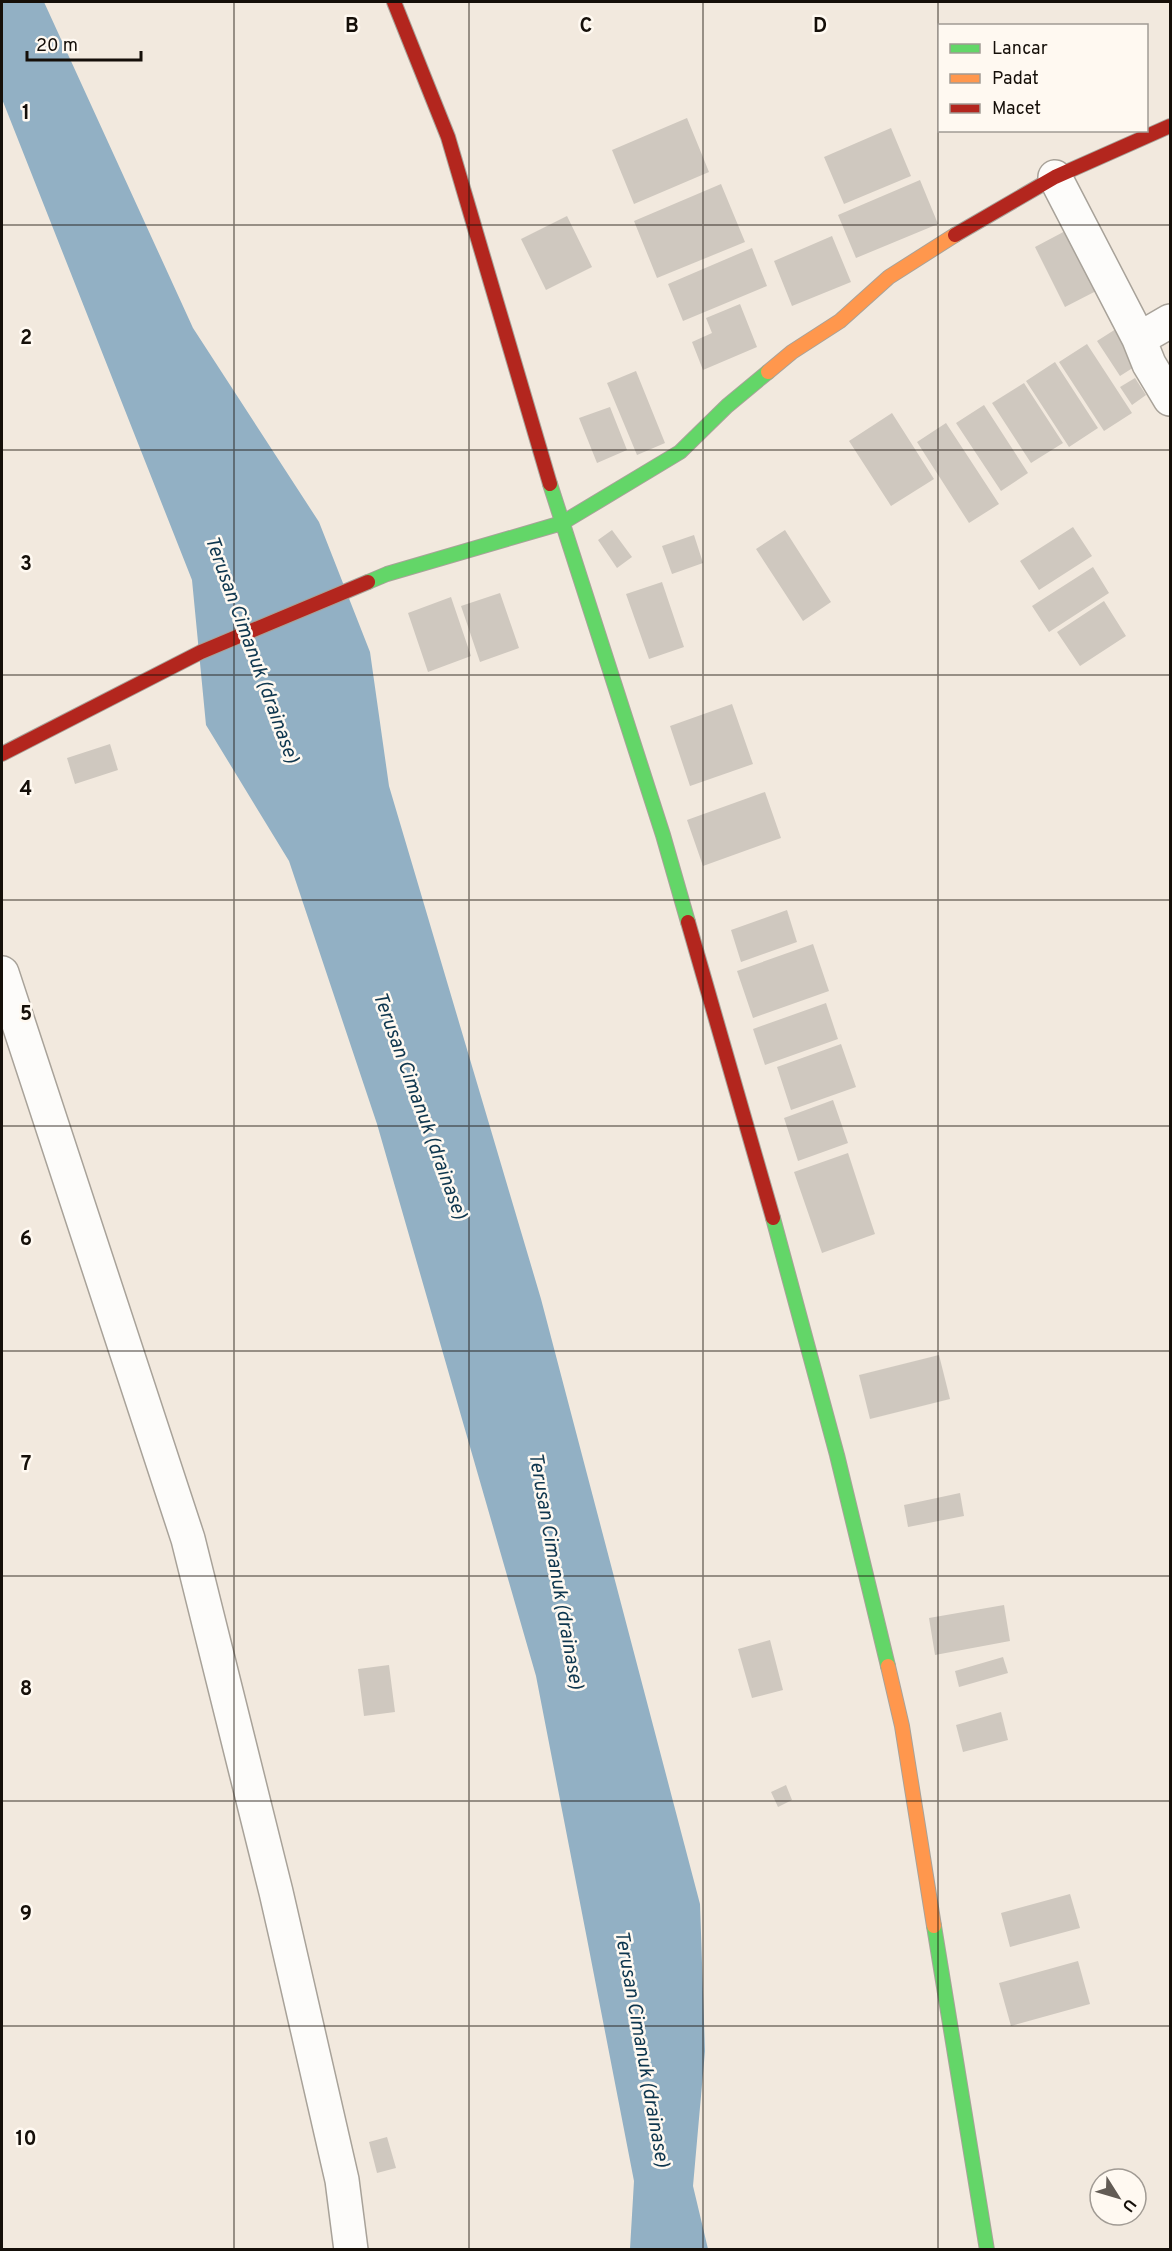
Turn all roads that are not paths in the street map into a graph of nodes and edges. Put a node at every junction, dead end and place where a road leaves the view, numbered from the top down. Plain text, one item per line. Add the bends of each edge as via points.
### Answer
1 (394, 2) edge
2 (1170, 126) edge
3 (1056, 177) junction
4 (1170, 321) edge
5 (1139, 339) junction
6 (1170, 399) edge
7 (562, 523) junction
8 (2, 754) edge
9 (2, 973) edge
10 (351, 2250) edge
11 (987, 2250) edge

1 - 7 street via 448,137
2 - 3 street
3 - 5 street
3 - 7 street via 889,277 840,321 792,352 680,452
4 - 5 street
5 - 6 street
7 - 8 street via 387,574 201,652
7 - 11 street via 663,835 758,1161 837,1455 902,1726
9 - 10 street via 188,1539 276,1892 342,2180

